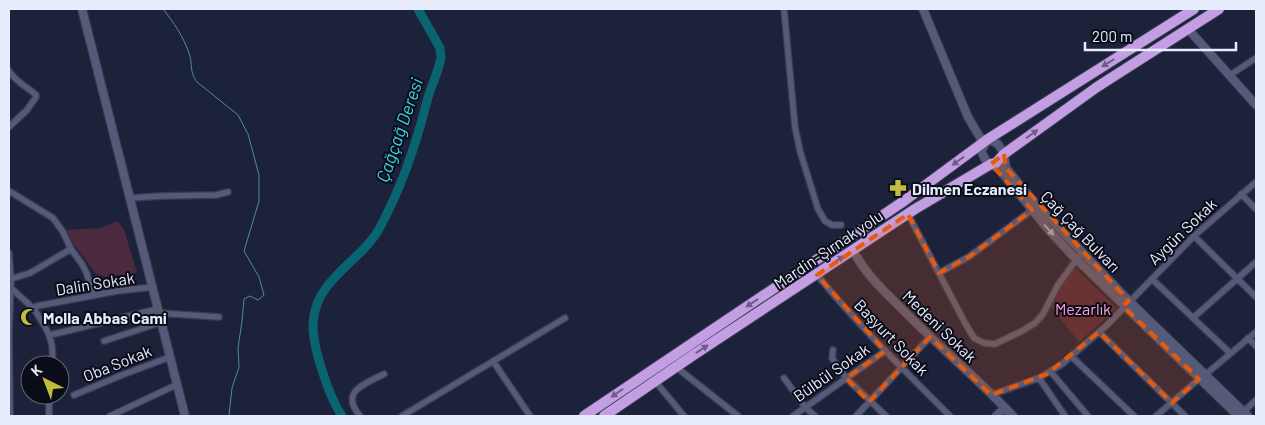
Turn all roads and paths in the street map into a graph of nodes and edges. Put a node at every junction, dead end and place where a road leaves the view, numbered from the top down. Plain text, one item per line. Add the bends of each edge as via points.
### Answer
1 (82, 9) edge
2 (784, 9) edge
3 (923, 9) edge
4 (1194, 9) edge
5 (1219, 9) edge
6 (1188, 29) junction
7 (1256, 58) edge
8 (9, 71) edge
9 (1230, 75) junction
10 (1256, 105) edge
11 (9, 126) edge
12 (988, 139) junction
13 (1004, 154) junction
14 (991, 164) junction
15 (1256, 182) edge
16 (9, 191) edge
17 (228, 192) dead end
18 (1241, 194) junction
19 (130, 198) junction
20 (1256, 209) edge
21 (1032, 210) junction
22 (908, 214) junction
23 (841, 225) dead end
24 (1194, 236) junction
25 (71, 249) junction
26 (853, 250) junction
27 (1081, 252) junction
28 (9, 253) edge
29 (1076, 259) junction
30 (1256, 262) edge
31 (10, 267) edge
32 (940, 273) junction
33 (817, 275) junction
34 (11, 279) junction
35 (1152, 279) junction
36 (1238, 280) junction
37 (153, 287) junction
38 (11, 288) junction
39 (93, 296) junction
40 (1256, 297) edge
41 (1126, 304) junction
42 (34, 309) junction
43 (158, 311) junction
44 (219, 317) dead end
45 (565, 318) dead end
46 (1193, 318) junction
47 (162, 322) junction
48 (1099, 332) junction
49 (1256, 332) edge
50 (50, 336) junction
51 (930, 337) junction
52 (1248, 338) junction
53 (104, 341) dead end
54 (1256, 346) edge
55 (833, 350) dead end
56 (885, 351) junction
57 (1230, 353) junction
58 (52, 355) edge
59 (1071, 356) junction
60 (170, 357) junction
61 (493, 361) junction
62 (676, 367) junction
63 (902, 368) junction
64 (1051, 372) junction
65 (384, 374) dead end
66 (1202, 377) junction
67 (784, 378) dead end
68 (846, 378) junction
69 (1039, 378) junction
70 (655, 382) junction
71 (176, 385) junction
72 (74, 395) dead end
73 (991, 395) junction
74 (1256, 400) edge
75 (869, 402) junction
76 (1172, 403) junction
77 (805, 406) junction
78 (1005, 408) junction
79 (1241, 415) edge
80 (10, 416) edge
81 (110, 416) edge
82 (186, 416) edge
83 (360, 416) edge
84 (402, 416) edge
85 (530, 416) edge
86 (584, 416) edge
87 (604, 416) edge
88 (684, 416) edge
89 (738, 416) edge
90 (793, 416) edge
91 (815, 416) edge
92 (856, 416) edge
93 (886, 416) edge
94 (950, 416) edge
95 (996, 416) edge
96 (1013, 416) edge
97 (1065, 416) edge
98 (1088, 416) edge
99 (1134, 416) edge
100 (1156, 416) edge
101 (1185, 416) edge

1 - 19 main road
2 - 23 street via 800,151 818,209 825,221
3 - 12 main road via 968,117 981,139
4 -> 12 highway, Mardin-Şırnak yolu
5 - 6 highway, Mardin-Şırnak yolu
6 - 9 main road
13 -> 6 highway, Mardin-Şırnak yolu via 1097,87
7 - 9 street
8 - 11 street via 36,97
9 - 10 main road
12 - 13 main road, Çağ Çağ Bulvarı via 998,144
12 - 14 main road, Çağ Çağ Bulvarı via 981,151
12 -> 86 highway, Mardin-Şırnak yolu via 904,201
13 - 14 highway, Mardin-Şırnak yolu
13 - 27 main road, Çağ Çağ Bulvarı via 1006,168
14 - 21 main road, Çağ Çağ Bulvarı via 999,169
14 - 22 highway, Mardin-Şırnak yolu
15 - 18 street, Aygün Sokak
16 - 25 street via 53,218
17 - 19 street
18 - 20 street
18 - 24 street, Aygün Sokak
19 - 37 main road
21 -> 29 main road, Çağ Çağ Bulvarı
21 - 32 street via 970,256
22 - 26 highway, Mardin-Şırnak yolu
22 - 32 street
24 - 35 street, Aygün Sokak
24 - 36 street
25 - 34 street via 30,273
25 - 39 street via 87,274
33 -> 26 highway, Mardin-Şırnak yolu
26 - 51 main road, Medeni Sokak via 871,278
27 - 29 street
27 - 41 main road, Çağ Çağ Bulvarı
28 - 31 street
29 - 32 street via 1043,314 1034,323 994,344 974,338
29 - 41 main road, Çağ Çağ Bulvarı
30 - 36 street
31 - 34 street
33 - 56 street, Başyurt Sokak
62 -> 33 highway, Mardin-Şırnak yolu
34 - 38 street
35 - 41 street, Aygün Sokak
35 - 46 street
36 - 40 street
36 - 46 street
37 - 39 street, Dalin Sokak
37 - 43 main road
38 - 42 street
38 - 80 street
39 - 42 street, Dalin Sokak
41 - 48 street, Aygün Sokak
41 - 66 main road, Çağ Çağ Bulvarı
42 - 50 street
43 - 44 street
43 - 47 main road
43 - 50 street
45 - 61 street
46 - 57 street
47 - 53 street
47 - 60 main road
48 - 59 street, Aygün Sokak
48 - 76 street
49 - 52 street
50 - 58 street
51 - 63 street
51 - 73 main road, Medeni Sokak
52 - 54 street
52 - 57 street
55 - 68 street via 832,358
56 - 63 street, Başyurt Sokak
56 - 68 street, Bülbül Sokak
57 - 66 street
59 - 64 street, Aygün Sokak
59 - 99 street
60 - 71 main road
60 - 72 street, Oba Sokak
61 - 84 street
61 - 85 street
62 - 70 highway, Mardin-Şırnak yolu
62 - 89 street
63 - 75 street
63 - 94 street, Başyurt Sokak
64 - 69 street, Aygün Sokak
64 - 98 street
65 - 83 street via 355,389 352,394 354,408
66 - 76 street
66 - 79 main road, Çağ Çağ Bulvarı
67 - 77 street
68 - 75 street
68 - 77 street, Bülbül Sokak
69 - 73 street, Aygün Sokak
69 - 97 street
70 - 87 highway, Mardin-Şırnak yolu
70 - 88 street
71 - 81 street
71 - 82 main road
73 - 78 main road, Medeni Sokak
74 - 79 street
75 - 92 street
75 - 93 street
76 - 100 street
76 - 101 street
77 - 90 street, Bülbül Sokak
77 - 91 street
78 - 95 main road
78 - 96 main road, Medeni Sokak

